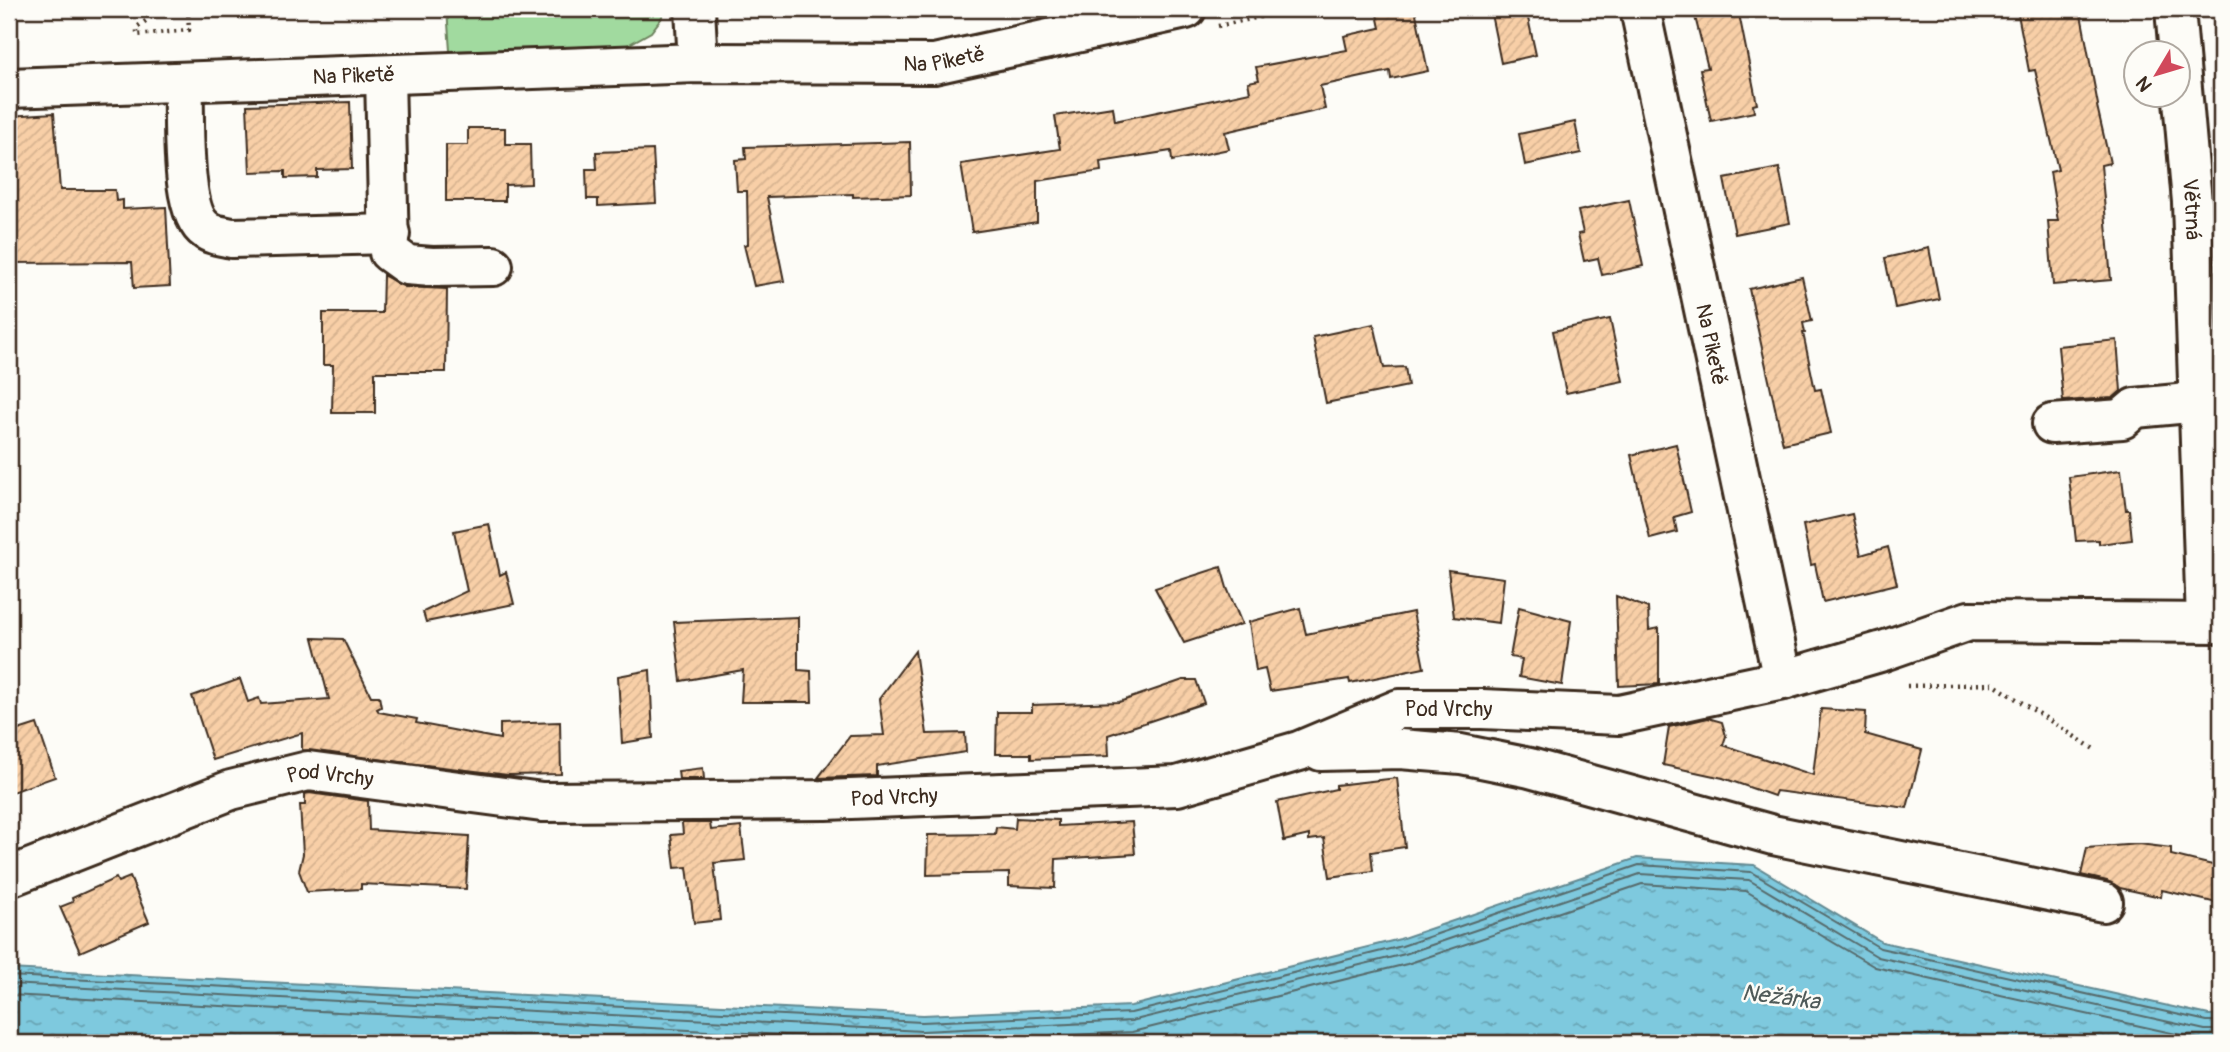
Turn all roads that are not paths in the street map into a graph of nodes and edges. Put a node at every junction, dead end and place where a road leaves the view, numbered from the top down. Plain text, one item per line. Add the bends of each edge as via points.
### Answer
1 (695, 9) edge
2 (1186, 9) edge
3 (1640, 9) edge
4 (2175, 9) edge
5 (698, 63) junction
6 (385, 75) junction
7 (183, 82) junction
8 (9, 88) edge
9 (2206, 199) edge
10 (390, 234) junction
11 (492, 266) dead end
12 (2199, 402) junction
13 (2052, 424) dead end
14 (2214, 622) edge
15 (1783, 680) junction
16 (1299, 751) junction
17 (9, 877) edge
18 (2103, 902) dead end

1 - 5 street
2 - 5 street, Na Piketě via 934,64
3 - 15 street, Na Piketě
4 - 9 street, Větrná
5 - 6 street, Na Piketě
6 - 7 street, Na Piketě
6 - 10 street
7 - 8 street, Na Piketě
7 - 10 street via 187,191 196,220 207,231 232,239
9 - 12 street, Větrná
10 - 11 street via 389,252 407,265
12 - 13 street via 2135,408 2122,419
12 - 14 street, Větrná
14 - 15 street, Pod Vrchy via 1969,621
15 - 16 street, Pod Vrchy via 1619,715 1399,709
16 - 17 street, Pod Vrchy via 1177,786 826,800 542,802 308,771 231,790
16 - 18 street via 1400,749 1461,754 1530,768 1773,835

